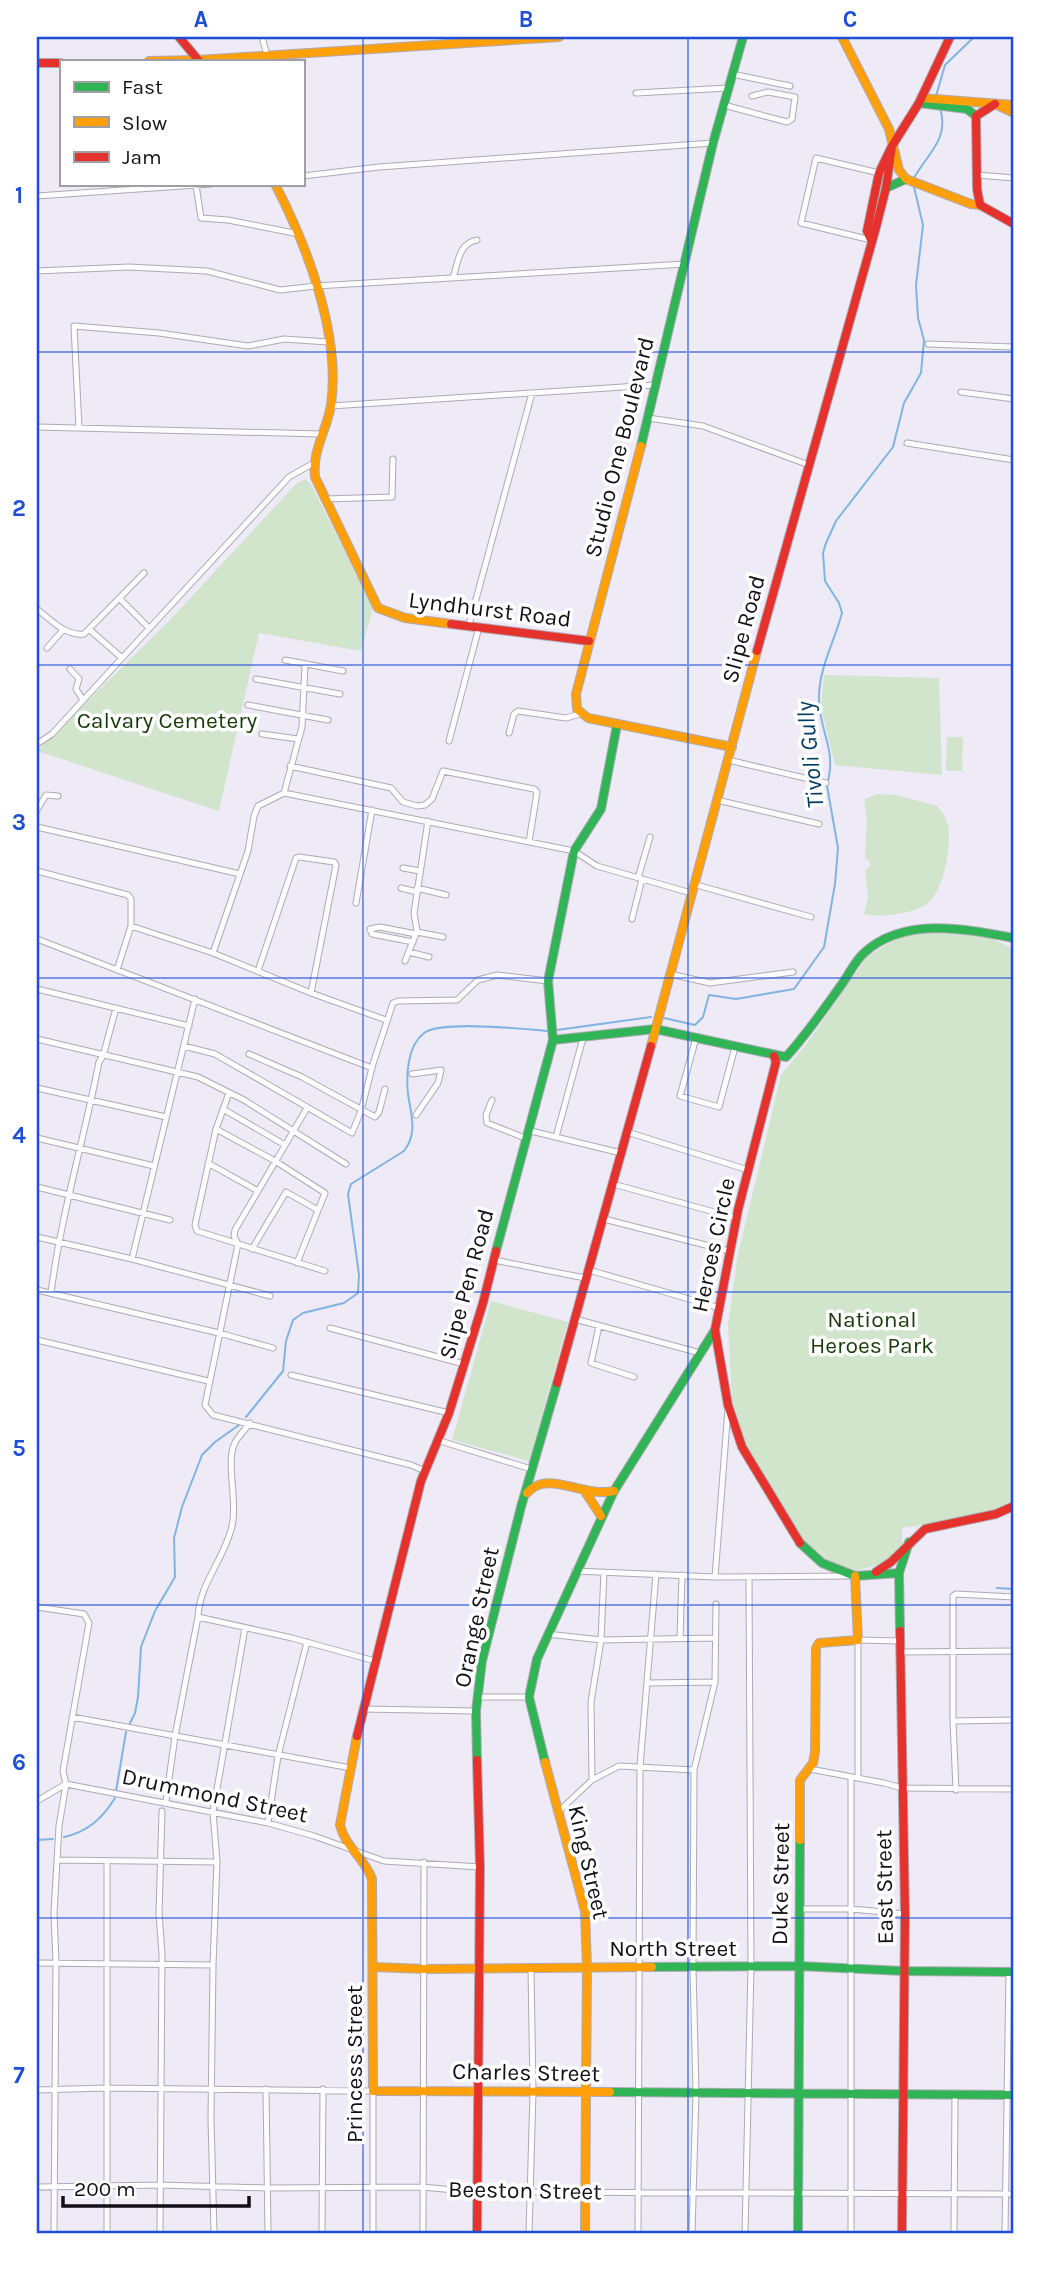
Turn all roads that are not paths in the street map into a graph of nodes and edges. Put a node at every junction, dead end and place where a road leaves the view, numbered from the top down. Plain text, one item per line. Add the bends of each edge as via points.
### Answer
1 (179, 37) edge
2 (262, 37) edge
3 (559, 37) edge
4 (743, 37) edge
5 (842, 37) edge
6 (950, 37) edge
7 (408, 41) edge
8 (267, 55) junction
9 (198, 60) edge
10 (210, 60) edge
11 (37, 63) edge
12 (60, 63) edge
13 (732, 74) junction
14 (790, 86) dead end
15 (728, 88) junction
16 (636, 93) dead end
17 (751, 96) dead end
18 (920, 100) junction
19 (938, 103) junction
20 (995, 104) junction
21 (724, 105) junction
22 (1014, 105) edge
23 (1014, 113) edge
24 (976, 116) junction
25 (713, 143) junction
26 (892, 146) junction
27 (879, 173) junction
28 (976, 175) junction
29 (304, 176) edge
30 (1014, 178) edge
31 (911, 181) junction
32 (182, 186) edge
33 (196, 186) edge
34 (276, 186) edge
35 (886, 188) junction
36 (37, 196) edge
37 (980, 205) junction
38 (1014, 224) edge
39 (300, 234) junction
40 (477, 240) dead end
41 (871, 240) junction
42 (685, 264) junction
43 (37, 271) edge
44 (453, 278) junction
45 (316, 286) junction
46 (328, 342) junction
47 (928, 344) dead end
48 (1014, 347) edge
49 (654, 385) junction
50 (961, 392) dead end
51 (532, 393) junction
52 (1014, 399) edge
53 (331, 406) junction
54 (648, 418) junction
55 (37, 427) edge
56 (79, 428) junction
57 (321, 434) junction
58 (907, 443) dead end
59 (393, 458) dead end
60 (1014, 460) edge
61 (312, 464) junction
62 (809, 466) junction
63 (324, 499) junction
64 (144, 573) dead end
65 (120, 599) junction
66 (37, 608) edge
67 (474, 626) junction
68 (149, 628) junction
69 (64, 630) junction
70 (90, 630) junction
71 (589, 641) junction
72 (47, 648) dead end
73 (122, 658) junction
74 (285, 660) dead end
75 (305, 665) junction
76 (70, 669) dead end
77 (343, 671) dead end
78 (256, 679) dead end
79 (305, 688) junction
80 (340, 694) dead end
81 (82, 700) junction
82 (248, 705) dead end
83 (580, 714) junction
84 (304, 715) junction
85 (328, 720) dead end
86 (617, 725) junction
87 (509, 733) dead end
88 (262, 734) dead end
89 (298, 738) junction
90 (449, 741) dead end
91 (37, 744) edge
92 (732, 747) junction
93 (728, 760) junction
94 (290, 766) junction
95 (826, 783) dead end
96 (284, 793) junction
97 (58, 796) dead end
98 (717, 800) junction
99 (412, 806) junction
100 (37, 810) edge
101 (372, 810) junction
102 (411, 817) junction
103 (428, 821) junction
104 (819, 824) dead end
105 (37, 827) edge
106 (650, 837) dead end
107 (529, 842) junction
108 (574, 851) junction
109 (403, 868) dead end
110 (37, 871) edge
111 (420, 871) junction
112 (240, 874) junction
113 (640, 878) junction
114 (401, 888) dead end
115 (692, 889) junction
116 (417, 890) junction
117 (446, 895) dead end
118 (356, 903) dead end
119 (811, 917) dead end
120 (632, 919) dead end
121 (131, 926) junction
122 (388, 928) junction
123 (416, 933) junction
124 (385, 937) junction
125 (443, 937) dead end
126 (1014, 938) edge
127 (37, 939) edge
128 (413, 942) junction
129 (409, 952) junction
130 (213, 953) junction
131 (429, 957) dead end
132 (405, 961) dead end
133 (117, 970) junction
134 (258, 971) junction
135 (793, 972) dead end
136 (670, 974) junction
137 (548, 981) junction
138 (37, 989) edge
139 (311, 993) junction
140 (195, 999) junction
141 (116, 1008) junction
142 (386, 1020) junction
143 (189, 1026) junction
144 (655, 1029) junction
145 (583, 1038) junction
146 (696, 1038) junction
147 (37, 1039) edge
148 (553, 1040) junction
149 (184, 1046) junction
150 (735, 1047) junction
151 (249, 1054) dead end
152 (103, 1056) junction
153 (774, 1056) junction
154 (372, 1068) junction
155 (178, 1072) junction
156 (412, 1074) dead end
157 (37, 1088) edge
158 (384, 1089) dead end
159 (229, 1093) junction
160 (492, 1100) dead end
161 (92, 1101) junction
162 (307, 1108) junction
163 (223, 1110) junction
164 (361, 1111) junction
165 (416, 1115) dead end
166 (166, 1117) junction
167 (216, 1129) junction
168 (293, 1130) junction
169 (627, 1132) junction
170 (526, 1134) junction
171 (556, 1137) junction
172 (37, 1138) edge
173 (285, 1145) junction
174 (81, 1149) junction
175 (621, 1153) junction
176 (275, 1161) junction
177 (208, 1163) junction
178 (346, 1164) dead end
179 (154, 1166) junction
180 (748, 1170) junction
181 (613, 1184) junction
182 (37, 1187) edge
183 (258, 1191) junction
184 (70, 1194) junction
185 (318, 1210) junction
186 (143, 1213) junction
187 (736, 1218) junction
188 (604, 1219) junction
189 (170, 1220) dead end
190 (37, 1237) edge
191 (58, 1242) junction
192 (238, 1244) junction
193 (252, 1249) junction
194 (729, 1251) junction
195 (132, 1259) junction
196 (494, 1260) junction
197 (297, 1263) junction
198 (325, 1271) dead end
199 (587, 1274) junction
200 (230, 1286) junction
201 (37, 1290) edge
202 (51, 1293) junction
203 (270, 1296) dead end
204 (720, 1308) junction
205 (575, 1319) junction
206 (599, 1326) junction
207 (330, 1328) dead end
208 (715, 1330) junction
209 (219, 1333) junction
210 (37, 1340) edge
211 (273, 1348) dead end
212 (700, 1353) junction
213 (464, 1364) junction
214 (291, 1375) dead end
215 (634, 1377) dead end
216 (208, 1381) junction
217 (729, 1405) junction
218 (449, 1413) junction
219 (250, 1423) junction
220 (438, 1440) junction
221 (531, 1469) junction
222 (425, 1471) junction
223 (551, 1482) junction
224 (614, 1490) junction
225 (586, 1493) junction
226 (1014, 1506) edge
227 (521, 1507) junction
228 (601, 1516) junction
229 (908, 1543) junction
230 (575, 1571) junction
231 (604, 1572) junction
232 (899, 1573) junction
233 (656, 1574) junction
234 (869, 1574) junction
235 (682, 1575) junction
236 (855, 1576) junction
237 (715, 1577) junction
238 (749, 1577) junction
239 (1014, 1597) edge
240 (716, 1604) dead end
241 (37, 1607) edge
242 (198, 1616) junction
243 (246, 1628) junction
244 (547, 1634) junction
245 (715, 1638) junction
246 (650, 1639) junction
247 (680, 1639) junction
248 (601, 1640) junction
249 (858, 1640) junction
250 (901, 1641) junction
251 (307, 1642) junction
252 (1014, 1651) edge
253 (901, 1652) junction
254 (953, 1652) junction
255 (375, 1661) junction
256 (715, 1682) junction
257 (648, 1683) junction
258 (478, 1697) junction
259 (529, 1697) junction
260 (362, 1709) junction
261 (476, 1711) junction
262 (72, 1717) junction
263 (1014, 1720) edge
264 (953, 1721) junction
265 (175, 1736) junction
266 (224, 1745) junction
267 (278, 1756) junction
268 (640, 1766) junction
269 (351, 1768) junction
270 (810, 1769) junction
271 (694, 1770) junction
272 (851, 1777) junction
273 (858, 1778) junction
274 (592, 1780) junction
275 (66, 1784) junction
276 (902, 1788) junction
277 (1014, 1789) edge
278 (956, 1790) junction
279 (37, 1801) edge
280 (166, 1801) junction
281 (162, 1811) dead end
282 (213, 1812) junction
283 (557, 1813) junction
284 (268, 1823) junction
285 (354, 1850) junction
286 (57, 1860) junction
287 (107, 1861) junction
288 (159, 1861) junction
289 (217, 1862) junction
290 (424, 1863) junction
291 (480, 1867) junction
292 (799, 1909) junction
293 (851, 1909) junction
294 (905, 1913) junction
295 (37, 1963) edge
296 (56, 1963) junction
297 (161, 1963) junction
298 (107, 1965) junction
299 (213, 1965) junction
300 (640, 1966) junction
301 (799, 1966) junction
302 (374, 1967) junction
303 (751, 1967) junction
304 (852, 1967) junction
305 (477, 1968) junction
306 (531, 1968) junction
307 (587, 1968) junction
308 (694, 1968) junction
309 (425, 1969) junction
310 (903, 1971) junction
311 (1012, 1972) edge
312 (106, 2088) junction
313 (162, 2088) junction
314 (266, 2089) junction
315 (323, 2089) junction
316 (37, 2090) edge
317 (54, 2090) junction
318 (212, 2090) junction
319 (425, 2090) junction
320 (373, 2091) junction
321 (478, 2092) junction
322 (533, 2092) junction
323 (587, 2092) junction
324 (639, 2092) junction
325 (696, 2093) junction
326 (747, 2093) junction
327 (800, 2093) junction
328 (851, 2093) junction
329 (903, 2093) junction
330 (955, 2094) junction
331 (1010, 2094) edge
332 (161, 2185) junction
333 (213, 2186) junction
334 (323, 2187) junction
335 (422, 2187) junction
336 (37, 2188) edge
337 (54, 2188) junction
338 (107, 2188) junction
339 (268, 2188) junction
340 (373, 2188) junction
341 (530, 2191) junction
342 (476, 2192) junction
343 (585, 2192) junction
344 (692, 2192) junction
345 (745, 2192) junction
346 (637, 2193) junction
347 (798, 2193) junction
348 (955, 2194) junction
349 (1005, 2194) junction
350 (1014, 2194) edge
351 (851, 2195) junction
352 (902, 2195) junction
353 (54, 2233) edge
354 (107, 2233) edge
355 (160, 2233) edge
356 (214, 2233) edge
357 (268, 2233) edge
358 (323, 2233) edge
359 (373, 2233) edge
360 (423, 2233) edge
361 (477, 2233) edge
362 (529, 2233) edge
363 (585, 2233) edge
364 (638, 2233) edge
365 (692, 2233) edge
366 (745, 2233) edge
367 (798, 2233) edge
368 (851, 2233) edge
369 (902, 2233) edge
370 (954, 2233) edge
371 (1005, 2233) edge

1 - 9 street
2 - 8 street
3 - 7 street
4 - 13 street, Studio One Boulevard
5 - 26 street via 889,129
6 - 18 street
7 - 8 street
8 - 10 street
11 - 12 street
13 - 14 street
13 - 15 street, Studio One Boulevard
15 - 16 street
15 - 21 street, Studio One Boulevard
17 - 21 street via 768,92 795,97 792,119 787,122
18 - 19 street
18 - 26 street
19 - 20 street
19 - 24 street via 967,108
20 - 22 street
20 - 23 street
20 - 24 street
21 - 25 street, Studio One Boulevard
24 - 28 street
25 - 29 street
25 - 42 street, Studio One Boulevard
26 - 27 street, Slipe Road
26 - 31 street via 897,165
26 - 35 street, Slipe Road
27 - 41 street, Slipe Road via 867,231
27 - 41 street via 816,158 802,223
28 - 30 street
28 - 37 street
31 - 35 street
31 - 37 street
32 - 36 street
33 - 39 street via 201,218
34 - 39 street
35 - 41 street, Slipe Road
37 - 38 street
39 - 45 street
40 - 44 street via 462,247
41 - 62 street, Slipe Road
42 - 44 street
42 - 49 street, Studio One Boulevard
43 - 45 street via 129,267 208,271 281,290
44 - 45 street
45 - 46 street
46 - 53 street
46 - 56 street via 284,339 248,346 74,326
47 - 48 street
49 - 51 street
49 - 54 street, Studio One Boulevard
50 - 52 street
51 - 53 street
51 - 67 street
53 - 57 street
54 - 62 street via 703,426
54 - 71 street, Studio One Boulevard
55 - 56 street
56 - 57 street
57 - 61 street
58 - 60 street
59 - 63 street via 392,497
61 - 63 street, Lyndhurst Road
61 - 68 street via 289,477
62 - 92 street, Slipe Road
63 - 67 street, Lyndhurst Road via 378,608 405,618
64 - 65 street
65 - 68 street
65 - 70 street
66 - 69 street
67 - 71 street, Lyndhurst Road
67 - 90 street
68 - 73 street
69 - 70 street via 78,634
69 - 72 street
70 - 73 street
71 - 83 street, Studio One Boulevard via 576,694
73 - 81 street
74 - 75 street
75 - 77 street
75 - 79 street
76 - 81 street via 79,679 76,690
78 - 79 street
79 - 80 street
79 - 84 street
81 - 91 street
82 - 84 street
83 - 86 street
83 - 87 street via 566,718 518,711
84 - 85 street
84 - 89 street
86 - 92 street
86 - 108 street, Slipe Pen Road via 601,809
88 - 89 street
89 - 94 street
92 - 93 street, Slipe Road
93 - 95 street
93 - 98 street, Slipe Road
94 - 96 street
94 - 99 street via 391,788
96 - 101 street
96 - 112 street via 258,806
97 - 100 street via 46,795
98 - 104 street
98 - 115 street, Slipe Road
99 - 102 street
99 - 107 street via 432,799 443,771 534,789
101 - 102 street
101 - 118 street
102 - 103 street
103 - 107 street
103 - 111 street
105 - 112 street
106 - 113 street
107 - 108 street
108 - 113 street via 595,865
108 - 137 street, Slipe Pen Road
109 - 111 street
110 - 121 street via 128,895
111 - 116 street
112 - 130 street
113 - 115 street
113 - 120 street
114 - 116 street
115 - 119 street
115 - 136 street, Slipe Road
116 - 117 street
116 - 123 street
121 - 130 street
121 - 133 street
122 - 123 street
122 - 124 street
122 - 124 street via 370,929
123 - 125 street
123 - 128 street
124 - 128 street
126 - 153 street via 915,929 874,946 863,954 786,1057
127 - 133 street
128 - 129 street
129 - 131 street
129 - 132 street
130 - 134 street
133 - 140 street
134 - 139 street
134 - 139 street via 296,859 334,862
135 - 136 street via 710,983
136 - 144 street, Slipe Road
137 - 142 street via 497,975 478,980 457,1000 395,1002
137 - 148 street, Slipe Pen Road
138 - 141 street
139 - 142 street
140 - 143 street
140 - 154 street
141 - 143 street
141 - 152 street
142 - 154 street
143 - 149 street
144 - 145 street
144 - 146 street
144 - 169 street, Orange Street
145 - 148 street
145 - 171 street
146 - 150 street
146 - 150 street via 680,1096 719,1107
147 - 152 street
148 - 170 street, Slipe Pen Road
149 - 155 street
149 - 162 street via 219,1056
150 - 153 street
151 - 164 street via 302,1077
152 - 155 street
152 - 161 street
153 - 180 street, Heroes Circle
154 - 164 street
155 - 159 street
155 - 166 street
156 - 165 street via 441,1070 439,1083
157 - 161 street
158 - 164 street via 376,1116
159 - 163 street
159 - 168 street
160 - 170 street via 487,1123
161 - 166 street
161 - 174 street
162 - 164 street via 352,1133
162 - 168 street
163 - 167 street
163 - 173 street
166 - 179 street
167 - 176 street
167 - 177 street
168 - 173 street
168 - 178 street
169 - 175 street, Orange Street
169 - 180 street
170 - 171 street
170 - 196 street, Slipe Pen Road
171 - 175 street
172 - 174 street
173 - 176 street
174 - 179 street
174 - 184 street
175 - 181 street, Orange Street
176 - 183 street
176 - 185 street via 323,1190
177 - 183 street
177 - 192 street via 195,1228
179 - 186 street
180 - 187 street, Heroes Circle
181 - 187 street
181 - 188 street, Orange Street
182 - 184 street
183 - 192 street via 234,1230
184 - 186 street
184 - 191 street
185 - 193 street via 286,1192
185 - 197 street
186 - 189 street
186 - 195 street
187 - 194 street, Heroes Circle
188 - 194 street
188 - 199 street, Orange Street
190 - 191 street
191 - 195 street
191 - 202 street
192 - 193 street
192 - 200 street
193 - 197 street
194 - 204 street, Heroes Circle
195 - 200 street
196 - 199 street
196 - 213 street, Slipe Pen Road
197 - 198 street
199 - 204 street
199 - 205 street, Orange Street
200 - 203 street
200 - 209 street
201 - 202 street
202 - 209 street
204 - 208 street, Heroes Circle
205 - 206 street
205 - 221 street, Orange Street
206 - 212 street
206 - 215 street via 591,1363
207 - 213 street
208 - 212 street, King Street
208 - 217 street, Heroes Circle
209 - 211 street
209 - 216 street
210 - 216 street
212 - 224 street, King Street
213 - 218 street, Slipe Pen Road
214 - 218 street
216 - 219 street via 204,1399 208,1411
217 - 236 street, Heroes Circle via 755,1473 802,1547 822,1563
217 - 237 street
218 - 220 street, Slipe Pen Road
219 - 222 street
219 - 242 street via 234,1445 232,1527 199,1599
220 - 221 street
220 - 222 street, Slipe Pen Road
221 - 223 street
221 - 227 street, Orange Street
222 - 255 street, Slipe Pen Road
223 - 225 street
223 - 227 street via 531,1486
224 - 225 street
224 - 228 street, King Street
225 - 228 street
226 - 229 street, Heroes Circle via 996,1514 936,1525
227 - 258 street, Orange Street via 482,1661
228 - 230 street, King Street
229 - 232 street, East Street
229 - 234 street, Heroes Circle via 886,1566
230 - 231 street
230 - 244 street, King Street
231 - 233 street
231 - 248 street
232 - 234 street, Heroes Circle
232 - 250 street, East Street
233 - 235 street
233 - 246 street
234 - 236 street, Heroes Circle
235 - 237 street
235 - 247 street
236 - 238 street
236 - 249 street
237 - 238 street
238 - 303 street
239 - 254 street via 954,1595
240 - 245 street
241 - 262 street via 84,1614 89,1623
242 - 243 street
242 - 265 street
243 - 251 street
243 - 266 street
244 - 248 street
244 - 259 street, King Street
245 - 247 street
245 - 256 street
246 - 247 street
246 - 248 street
246 - 257 street
248 - 274 street via 591,1702
249 - 250 street
249 - 270 street, Duke Street via 827,1641 816,1648 815,1752
249 - 273 street
250 - 253 street, East Street
251 - 255 street
251 - 267 street
252 - 254 street
253 - 254 street
253 - 276 street, East Street
254 - 264 street
255 - 260 street, Slipe Pen Road
256 - 257 street
256 - 271 street
257 - 268 street
258 - 259 street
258 - 261 street, Orange Street
259 - 283 street, King Street
260 - 261 street
260 - 269 street, Slipe Pen Road
261 - 291 street, Orange Street
262 - 265 street
262 - 275 street via 63,1771
263 - 264 street
264 - 278 street
265 - 266 street
265 - 280 street
266 - 267 street
266 - 282 street
267 - 269 street
267 - 284 street
268 - 271 street
268 - 274 street via 619,1766
268 - 300 street
269 - 285 street, Slipe Pen Road via 340,1825 343,1838
270 - 272 street
270 - 292 street, Duke Street via 800,1780
271 - 308 street
272 - 273 street
272 - 293 street
273 - 276 street
274 - 283 street
275 - 279 street
275 - 280 street, Drummond Street
275 - 286 street
276 - 278 street
276 - 294 street, East Street
277 - 278 street
280 - 282 street, Drummond Street
281 - 288 street
282 - 284 street, Drummond Street
282 - 289 street
283 - 307 street, King Street via 585,1910
284 - 285 street, Drummond Street
285 - 290 street, Drummond Street via 384,1861
285 - 302 street, Princess Street via 369,1870
286 - 287 street
286 - 296 street
287 - 288 street
287 - 298 street
288 - 289 street
288 - 297 street
289 - 299 street
290 - 291 street, Drummond Street
290 - 309 street
291 - 305 street, Orange Street
292 - 293 street
292 - 301 street, Duke Street
293 - 294 street
293 - 304 street
294 - 310 street, East Street
295 - 296 street
296 - 298 street
296 - 317 street
297 - 298 street
297 - 299 street
297 - 313 street
298 - 312 street
299 - 318 street
300 - 307 street, North Street
300 - 308 street, North Street
300 - 324 street
301 - 303 street, North Street
301 - 304 street, North Street
301 - 327 street, Duke Street
302 - 309 street, North Street
302 - 320 street, Princess Street
303 - 308 street, North Street
303 - 326 street
304 - 310 street, North Street
304 - 328 street
305 - 306 street, North Street
305 - 309 street, North Street
305 - 321 street, Orange Street
306 - 307 street, North Street
306 - 322 street
307 - 323 street, King Street
308 - 325 street
309 - 319 street
310 - 311 street, North Street
310 - 329 street, East Street
311 - 331 street
312 - 313 street, Charles Street
312 - 317 street, Charles Street
312 - 338 street
313 - 318 street, Charles Street
313 - 332 street
314 - 315 street, Charles Street
314 - 318 street, Charles Street
314 - 339 street
315 - 320 street, Charles Street
315 - 334 street
316 - 317 street, Charles Street
317 - 337 street
318 - 333 street
319 - 320 street, Charles Street
319 - 321 street, Charles Street
319 - 335 street
320 - 340 street, Princess Street
321 - 322 street, Charles Street
321 - 342 street, Orange Street
322 - 323 street, Charles Street
322 - 341 street
323 - 324 street, Charles Street
323 - 343 street, King Street
324 - 325 street, Charles Street
324 - 346 street
325 - 326 street, Charles Street
325 - 344 street
326 - 327 street, Charles Street
326 - 345 street
327 - 328 street, Charles Street
327 - 347 street, Duke Street
328 - 329 street, Charles Street
328 - 351 street
329 - 330 street, Charles Street
329 - 352 street, East Street
330 - 331 street, Charles Street
330 - 348 street
331 - 349 street
332 - 333 street, Beeston Street
332 - 338 street, Beeston Street
332 - 355 street
333 - 339 street, Beeston Street
333 - 356 street
334 - 339 street, Beeston Street
334 - 340 street, Beeston Street
334 - 358 street
335 - 340 street, Beeston Street
335 - 342 street, Beeston Street
335 - 360 street
336 - 337 street, Beeston Street
337 - 338 street, Beeston Street
337 - 353 street
338 - 354 street
339 - 357 street
340 - 359 street, Princess Street
341 - 342 street, Beeston Street
341 - 343 street, Beeston Street
341 - 362 street
342 - 361 street, Orange Street
343 - 346 street, Beeston Street
343 - 363 street, King Street
344 - 345 street, Beeston Street
344 - 346 street, Beeston Street
344 - 365 street
345 - 347 street, Beeston Street
345 - 366 street
346 - 364 street
347 - 351 street, Beeston Street
347 - 367 street, Duke Street
348 - 349 street, Beeston Street
348 - 352 street, Beeston Street
348 - 370 street
349 - 350 street, Beeston Street
349 - 371 street
351 - 352 street, Beeston Street
351 - 368 street
352 - 369 street, East Street

